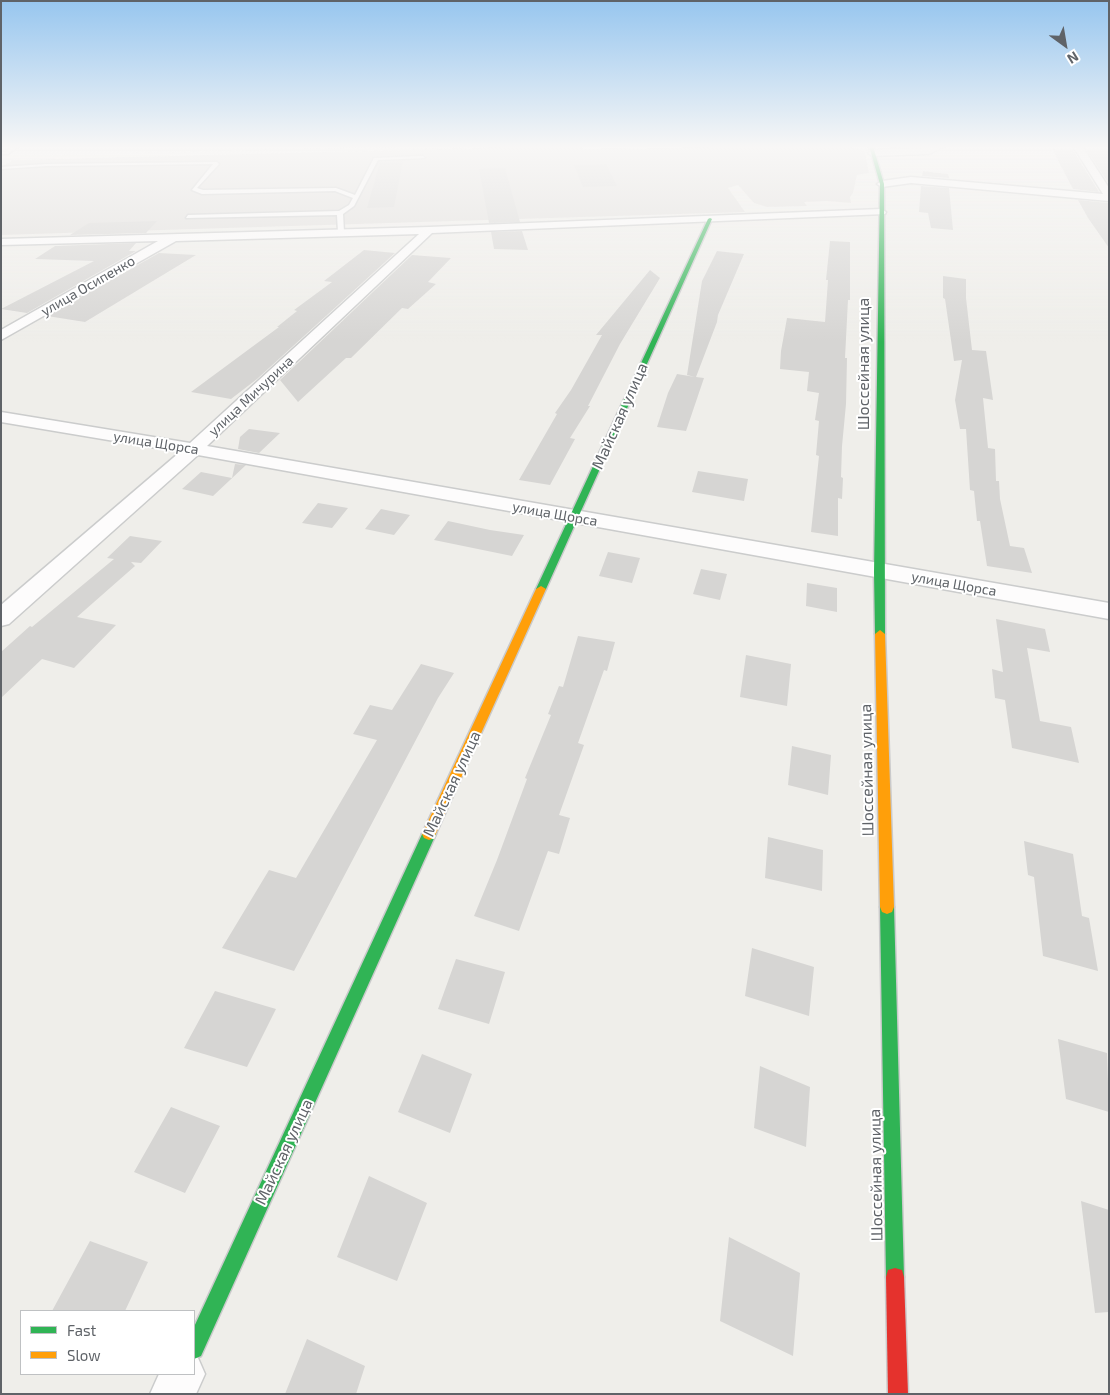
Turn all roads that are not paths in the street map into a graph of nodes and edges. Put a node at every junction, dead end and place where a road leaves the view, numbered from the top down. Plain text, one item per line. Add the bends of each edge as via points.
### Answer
1 (343, 211) edge
2 (881, 212) joint
3 (340, 213) junction
4 (188, 217) dead end
5 (710, 219) junction
6 (429, 230) junction
7 (341, 232) junction
8 (174, 237) junction
9 (1, 242) edge
10 (1, 336) edge
11 (1, 417) edge
12 (194, 449) junction
13 (574, 518) junction
14 (878, 572) junction
15 (1109, 611) edge
16 (1, 618) edge
17 (195, 1347) edge
18 (182, 1375) edge
19 (173, 1394) edge
20 (898, 1394) edge

1 - 3 lane
2 - 5 street
2 - 14 main road, Шоссейная улица
3 - 4 lane
3 - 7 lane
5 - 6 street
5 - 13 main road, Майская улица
6 - 7 street
6 - 12 street, улица Мичурина
7 - 8 street
8 - 9 street
8 - 10 street, улица Осипенко
11 - 12 street, улица Щорса
12 - 13 street, улица Щорса
12 - 16 street, улица Мичурина
13 - 14 street, улица Щорса
13 - 17 main road, Майская улица
14 - 15 street, улица Щорса
14 - 20 main road, Шоссейная улица
18 - 19 street

